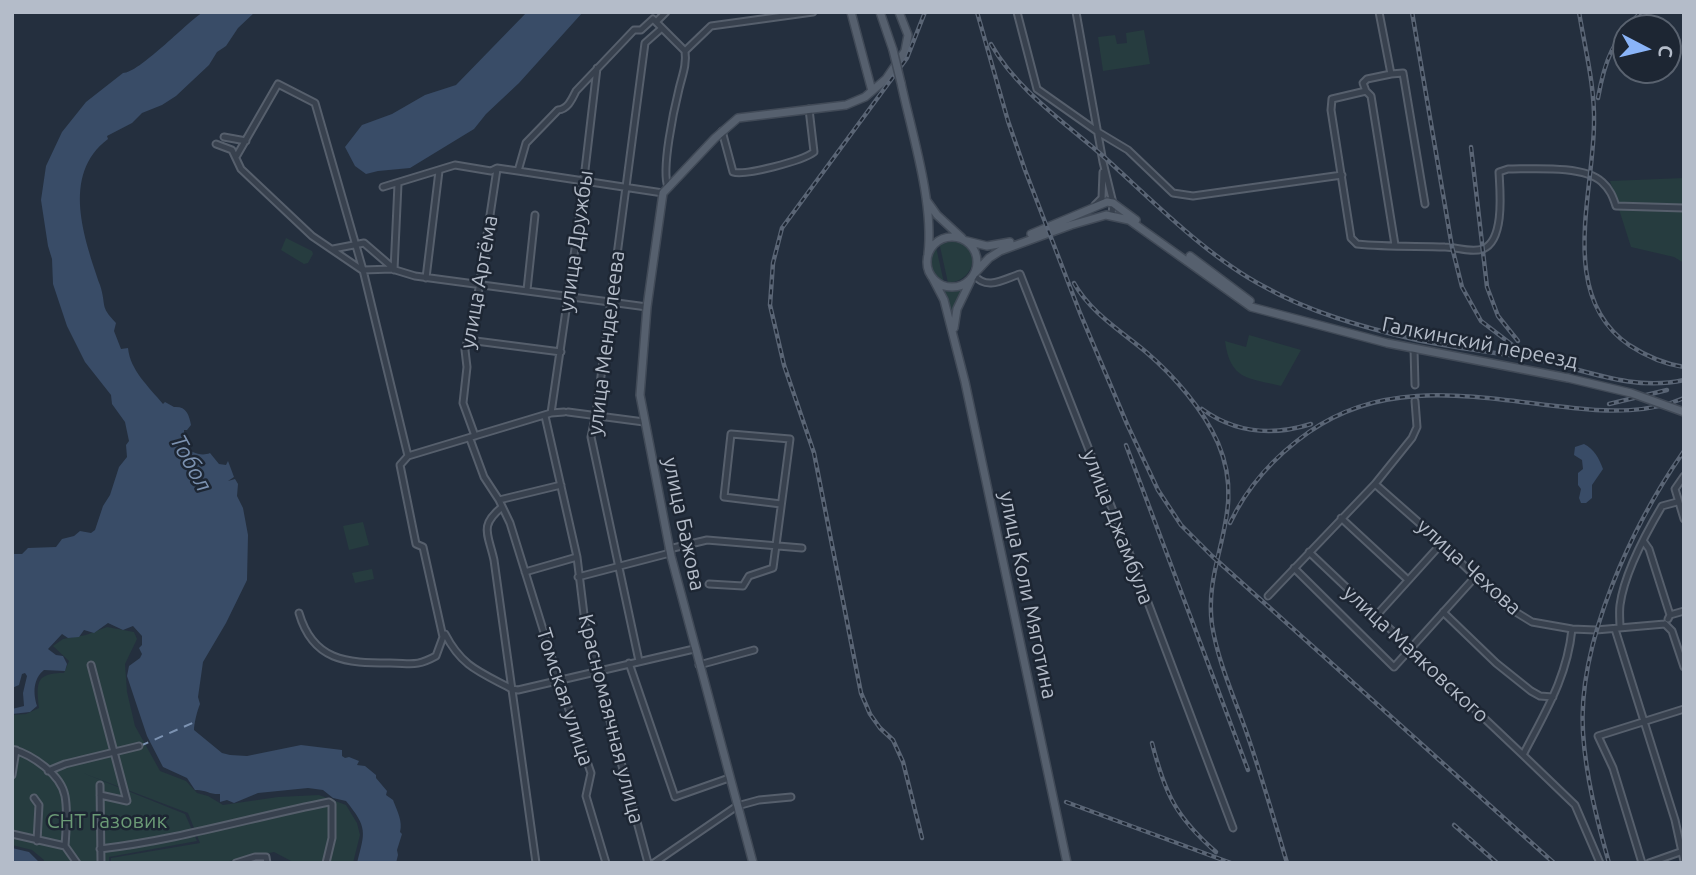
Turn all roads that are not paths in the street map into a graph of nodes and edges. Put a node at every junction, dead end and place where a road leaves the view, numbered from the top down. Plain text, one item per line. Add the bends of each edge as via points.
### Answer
1 (666, 12) edge
2 (813, 12) edge
3 (851, 12) edge
4 (880, 12) edge
5 (899, 12) edge
6 (1017, 12) edge
7 (1076, 12) edge
8 (1380, 12) edge
9 (654, 20) junction
10 (662, 28) junction
11 (685, 51) junction
12 (597, 68) junction
13 (1391, 74) junction
14 (1366, 90) junction
15 (872, 92) junction
16 (809, 109) junction
17 (722, 131) junction
18 (1098, 132) junction
19 (224, 137) dead end
20 (246, 141) junction
21 (216, 144) dead end
22 (236, 157) junction
23 (1103, 162) junction
24 (497, 168) junction
25 (518, 170) junction
26 (439, 171) junction
27 (1342, 175) junction
28 (584, 182) junction
29 (398, 184) junction
30 (383, 187) dead end
31 (626, 187) junction
32 (665, 190) junction
33 (926, 199) junction
34 (1113, 200) junction
35 (1425, 204) dead end
36 (1684, 208) edge
37 (1090, 210) junction
38 (535, 215) dead end
39 (1112, 215) junction
40 (965, 240) junction
41 (355, 243) junction
42 (1395, 245) junction
43 (333, 249) junction
44 (928, 254) junction
45 (363, 270) junction
46 (394, 270) junction
47 (973, 276) junction
48 (932, 277) junction
49 (426, 278) junction
50 (479, 284) junction
51 (527, 290) junction
52 (569, 296) junction
53 (611, 301) junction
54 (647, 307) junction
55 (1269, 312) junction
56 (954, 335) junction
57 (468, 340) junction
58 (1414, 349) junction
59 (561, 352) junction
60 (1415, 385) dead end
61 (1415, 401) dead end
62 (1684, 412) edge
63 (548, 414) junction
64 (596, 414) junction
65 (644, 422) junction
66 (472, 437) junction
67 (408, 456) junction
68 (1684, 476) edge
69 (1375, 484) junction
70 (561, 485) junction
71 (499, 500) junction
72 (1678, 502) junction
73 (781, 504) junction
74 (502, 507) junction
75 (1341, 518) junction
76 (1684, 519) edge
77 (1644, 542) junction
78 (1441, 544) junction
79 (776, 546) junction
80 (802, 548) dead end
81 (670, 551) junction
82 (1309, 552) junction
83 (577, 557) junction
84 (617, 567) junction
85 (1294, 568) junction
86 (525, 572) junction
87 (578, 576) junction
88 (1475, 577) junction
89 (1408, 580) junction
90 (709, 584) dead end
91 (1268, 596) dead end
92 (1684, 611) edge
93 (1443, 612) junction
94 (299, 613) dead end
95 (1670, 615) junction
96 (1376, 616) junction
97 (1665, 624) junction
98 (442, 628) junction
99 (1572, 629) junction
100 (1617, 629) junction
101 (694, 649) junction
102 (1410, 649) junction
103 (754, 650) dead end
104 (639, 661) junction
105 (629, 663) junction
106 (91, 665) dead end
107 (699, 665) junction
108 (1684, 667) edge
109 (595, 672) junction
110 (559, 681) junction
111 (512, 689) junction
112 (1553, 697) junction
113 (1684, 709) edge
114 (1644, 721) junction
115 (139, 746) dead end
116 (14, 749) edge
117 (114, 751) junction
118 (1523, 755) junction
119 (48, 771) junction
120 (12, 775) edge
121 (729, 778) junction
122 (100, 785) dead end
123 (100, 795) junction
124 (791, 797) dead end
125 (34, 798) dead end
126 (737, 806) junction
127 (1233, 828) dead end
128 (12, 834) edge
129 (37, 841) junction
130 (65, 846) junction
131 (100, 849) junction
132 (1683, 851) edge
133 (1684, 860) edge
134 (269, 862) edge
135 (77, 863) edge
136 (101, 863) edge
137 (236, 863) edge
138 (326, 863) edge
139 (536, 863) edge
140 (606, 863) edge
141 (648, 863) edge
142 (654, 863) edge
143 (753, 863) edge
144 (1067, 863) edge
145 (1600, 863) edge
146 (1642, 863) edge
147 (1649, 863) edge

1 - 9 street
2 - 11 street via 711,26
3 - 15 main road
4 - 33 main road, bridge via 893,50
5 - 15 main road via 907,46
6 - 18 street via 1036,87
7 - 18 street
8 - 13 street
9 - 10 street
9 - 12 street via 634,30
10 - 11 street
10 - 31 street, улица Менделеева via 645,43
11 - 32 street, улица Бажова
12 - 25 street via 571,101 526,143
12 - 28 street, улица Дружбы
13 - 14 street via 1364,80
13 - 35 street via 1403,73
14 - 27 street via 1332,99
14 - 42 street via 1371,96
15 - 16 main road via 852,103
16 - 17 main road via 738,118
16 - 17 street via 814,152 761,170 735,174
17 - 32 main road
18 - 23 street
18 - 27 street via 1128,150 1173,193 1193,196
19 - 20 street
20 - 22 street
20 - 41 street via 278,84 315,103
21 - 22 street via 232,150
22 - 43 street via 241,169 312,236
23 - 34 street
23 - 37 street via 1102,198
24 - 25 street
24 - 26 street via 455,165
24 - 50 street, улица Артёма
25 - 28 street
26 - 29 street
26 - 49 street
27 - 42 street via 1351,238 1357,244
28 - 31 street
28 - 52 street, улица Дружбы
29 - 30 street
29 - 46 street
31 - 32 street
31 - 53 street, улица Менделеева
32 - 54 main road, улица Бажова
33 - 40 main road
33 - 44 main road
34 - 37 main road
34 - 39 street
34 - 55 main road, Галкинский переезд
36 - 42 street via 1616,206 1601,180 1584,172 1508,169 1499,172 1499,218 1483,249
37 - 40 main road via 1004,244 987,246
38 - 51 street
39 - 47 main road via 1013,245 989,258
39 - 55 main road, Галкинский переезд via 1156,238 1238,300
40 - 44 main road via 941,239
40 - 47 main road via 977,258
41 - 43 street
41 - 45 street
41 - 46 street via 367,245
43 - 45 street
44 - 48 main road
45 - 46 street
45 - 67 street
46 - 49 street
47 - 48 main road via 954,287 941,285
47 - 56 main road, улица Коли Мяготина via 955,314
47 - 127 street, улица Джамбула via 988,284 1020,274
48 - 56 main road, улица Коли Мяготина
49 - 50 street
50 - 51 street
50 - 57 street, улица Артёма
51 - 52 street
52 - 53 street
52 - 59 street, улица Дружбы
53 - 54 street
53 - 64 street, улица Менделеева
54 - 65 main road, улица Бажова via 640,386
55 - 58 main road, Галкинский переезд
56 - 144 main road, улица Коли Мяготина
57 - 59 street
57 - 66 street, улица Артёма via 463,403
58 - 60 street
58 - 62 main road, Галкинский переезд, bridge via 1631,393
59 - 63 street, улица Дружбы
61 - 69 street via 1415,433
63 - 64 street
63 - 66 street
63 - 70 street, улица Дружбы
64 - 65 street
64 - 84 street, улица Менделеева via 591,436
65 - 81 main road, улица Бажова
66 - 67 street
66 - 71 street, улица Артёма via 484,477
67 - 98 street via 400,465 413,532 416,544 424,547
68 - 72 street via 1675,489
69 - 75 street
69 - 78 street, улица Чехова
70 - 71 street
70 - 83 street, улица Дружбы
71 - 74 street, улица Артёма
72 - 76 street
72 - 77 street via 1662,506
73 - 73 street via 724,497 732,434 790,439
73 - 79 street
74 - 86 street, улица Артёма
74 - 111 street via 486,524
75 - 82 street
75 - 89 street
77 - 95 street
77 - 100 street via 1624,589
78 - 88 street, улица Чехова
78 - 89 street
79 - 80 street
79 - 81 street via 707,540
79 - 90 street via 773,568 749,576 743,586
81 - 84 street
81 - 101 main road, улица Бажова
82 - 85 street
82 - 96 street, улица Маяковского
83 - 86 street
83 - 87 street, улица Дружбы
84 - 87 street
84 - 104 street, улица Менделеева
85 - 91 street
85 - 102 street via 1394,667
86 - 110 street, Томская улица
87 - 109 street, Красномаячная улица
88 - 93 street
88 - 99 street, улица Чехова via 1506,606 1532,622
89 - 96 street
92 - 95 street
93 - 102 street
93 - 112 street via 1531,691
94 - 98 street via 317,646 333,658 366,663 421,665 436,656
95 - 97 street
96 - 102 street, улица Маяковского
97 - 100 street, улица Чехова
97 - 108 street via 1674,635
98 - 111 street via 468,666
99 - 100 street, улица Чехова
99 - 112 street via 1564,673
100 - 114 street
101 - 104 street
101 - 107 main road, улица Бажова
102 - 118 street, улица Маяковского
103 - 107 street
104 - 105 street
105 - 109 street
105 - 121 street via 675,797
106 - 117 street
107 - 121 main road, улица Бажова
109 - 110 street
109 - 141 street, Красномаячная улица
110 - 111 street
110 - 140 street, Томская улица via 591,773 586,796
111 - 139 street
112 - 118 street
113 - 114 street
114 - 132 street
114 - 146 street via 1598,737 1613,768
115 - 117 street
116 - 119 street
116 - 120 street
117 - 119 street
117 - 123 street via 127,801
118 - 145 street, улица Маяковского via 1575,805
119 - 130 street via 65,793
121 - 126 main road, улица Бажова
122 - 123 street
123 - 131 street
124 - 126 street
125 - 129 street via 39,806
126 - 142 street
126 - 143 main road, улица Бажова
128 - 129 street
129 - 130 street
130 - 135 street
131 - 136 street
131 - 138 street via 178,837 329,802 332,838
132 - 133 street
132 - 147 street
134 - 137 street via 258,856

